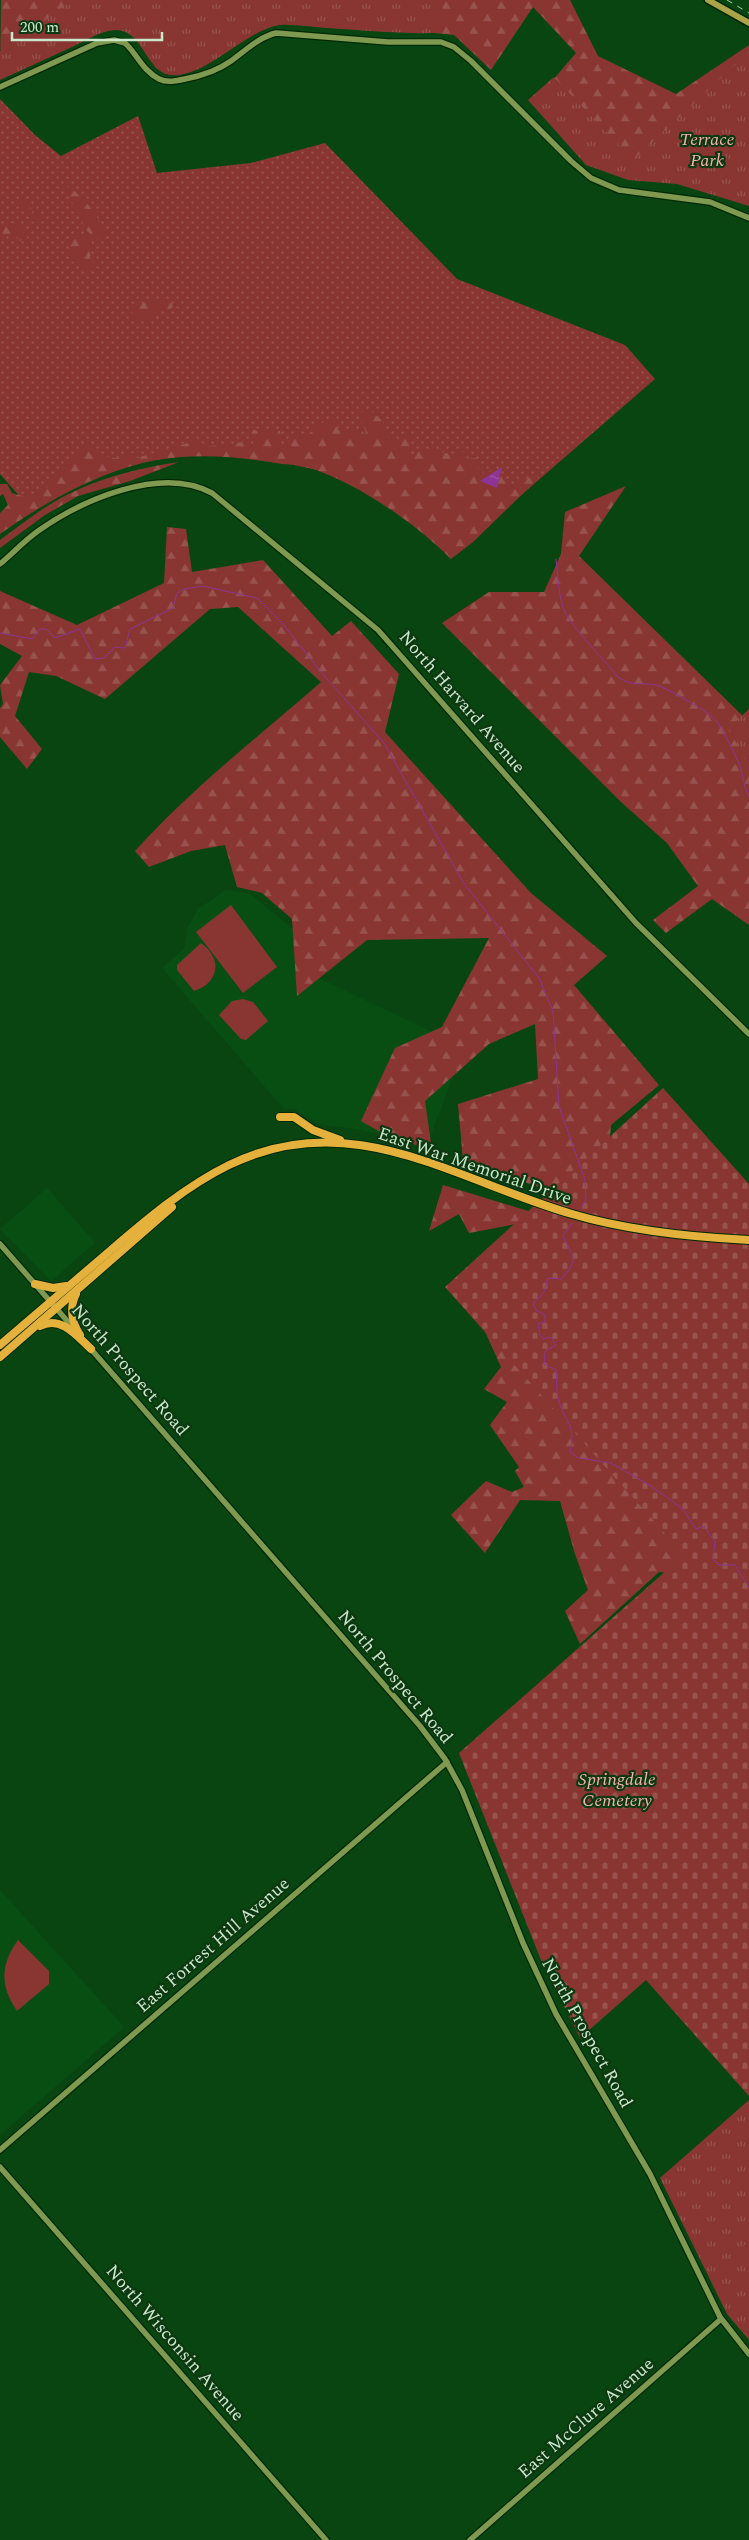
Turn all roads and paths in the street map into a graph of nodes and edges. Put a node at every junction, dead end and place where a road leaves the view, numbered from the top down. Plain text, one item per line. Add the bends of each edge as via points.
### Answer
1 (708, 0) edge
2 (749, 23) edge
3 (0, 87) edge
4 (749, 218) edge
5 (0, 564) edge
6 (749, 1034) edge
7 (280, 1117) dead end
8 (354, 1143) junction
9 (197, 1184) junction
10 (749, 1240) edge
11 (0, 1244) edge
12 (35, 1284) junction
13 (70, 1284) junction
14 (85, 1284) junction
15 (50, 1302) junction
16 (56, 1309) junction
17 (84, 1341) junction
18 (0, 1345) edge
19 (91, 1349) junction
20 (2, 1355) edge
21 (447, 1762) junction
22 (0, 2150) edge
23 (0, 2167) edge
24 (721, 2320) junction
25 (749, 2354) edge
26 (326, 2540) edge
27 (470, 2540) edge

1 - 2 main road
3 - 4 street via 110,40 125,43 145,68 166,82 212,71 276,33 388,42 441,42 456,48 591,178 619,190 710,202
5 - 6 street, North Harvard Avenue via 41,529 102,498 149,484 179,482 207,490 380,632 640,927
7 - 8 highway via 294,1117 316,1131
8 - 9 highway, East War Memorial Drive via 314,1142 270,1150 227,1166
8 - 10 highway, East War Memorial Drive via 397,1152 521,1198 583,1217 663,1233
9 - 13 highway, East War Memorial Drive
9 - 14 highway, East War Memorial Drive
11 - 12 street, North Prospect Road
12 - 13 highway via 53,1288
12 - 15 street, North Prospect Road
13 - 15 highway, East War Memorial Drive
14 - 16 highway, East War Memorial Drive
14 - 17 highway via 75,1295 72,1306 74,1323
15 - 16 street, North Prospect Road
15 - 18 highway, East War Memorial Drive
16 - 17 street, North Prospect Road
16 - 20 highway, East War Memorial Drive
17 - 19 street, North Prospect Road
19 - 20 highway via 67,1327 52,1323 38,1327
19 - 21 street, North Prospect Road via 420,1726
21 - 22 street, East Forrest Hill Avenue
21 - 24 street, North Prospect Road via 544,1991 650,2174
23 - 26 street, North Wisconsin Avenue
24 - 25 street, North Prospect Road
24 - 27 street, East McClure Avenue

